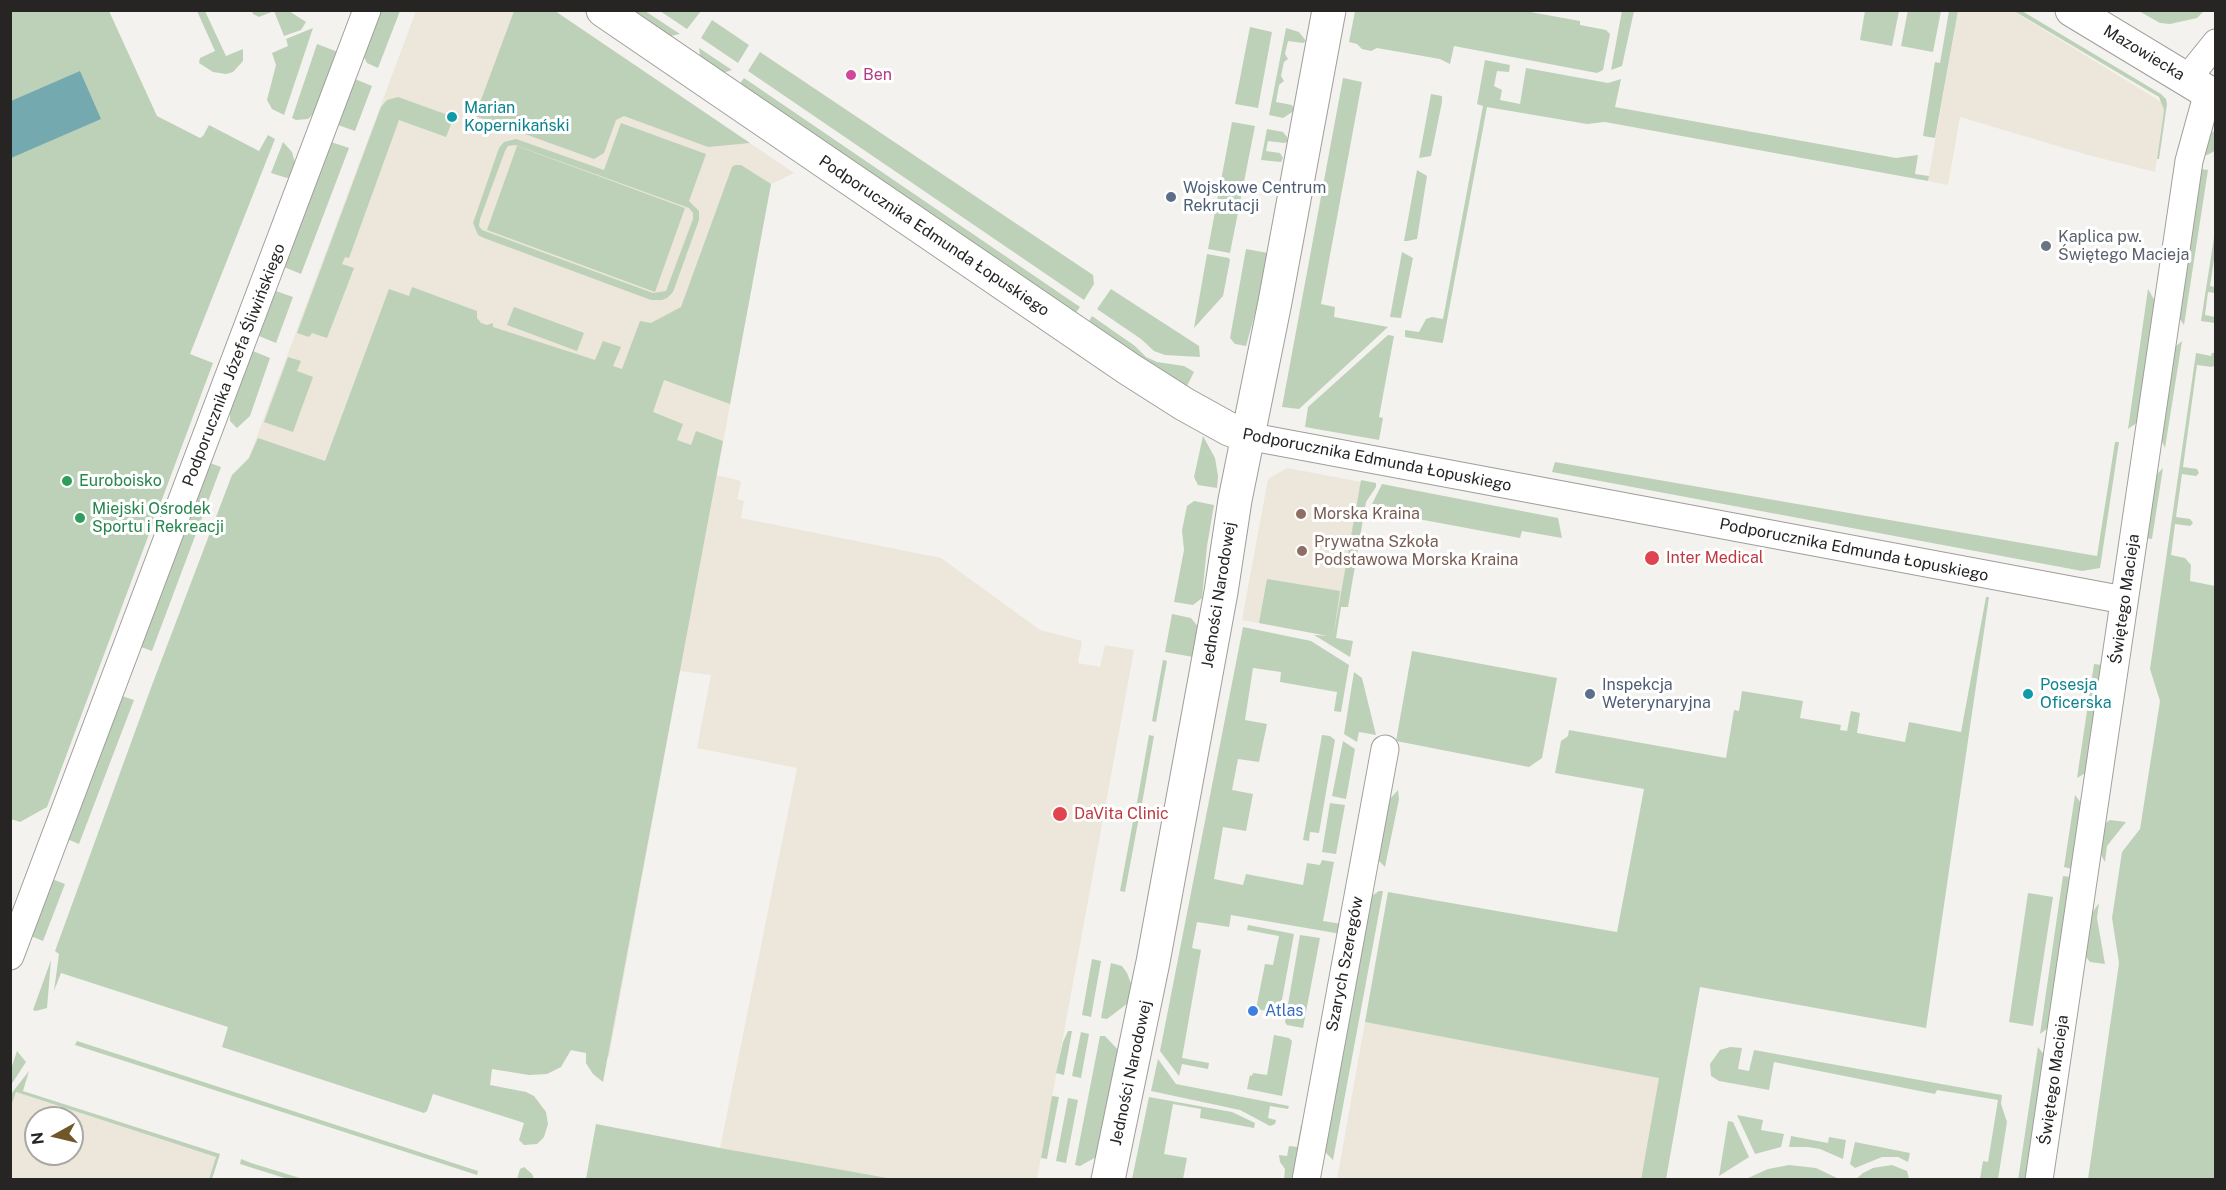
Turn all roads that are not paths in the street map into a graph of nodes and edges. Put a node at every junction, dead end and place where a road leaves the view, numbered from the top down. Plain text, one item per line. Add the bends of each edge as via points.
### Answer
1 (367, 10) edge
2 (603, 10) edge
3 (1329, 10) edge
4 (2072, 10) edge
5 (2216, 43) edge
6 (2203, 89) edge
7 (1247, 436) junction
8 (2124, 600) junction
9 (1385, 749) dead end
10 (10, 956) edge
11 (1108, 1179) edge
12 (1306, 1179) edge
13 (2039, 1179) edge

1 - 10 street, Podporucznika Józefa Śliwińskiego
2 - 7 street, Podporucznika Edmunda Łopuskiego via 1129,369 1184,404
3 - 7 street, Jedności Narodowej
4 - 6 street, Mazowiecka
5 - 6 street
6 - 8 street, Świętego Macieja
7 - 8 street, Podporucznika Edmunda Łopuskiego
7 - 11 street, Jedności Narodowej via 1156,950
8 - 13 street, Świętego Macieja
9 - 12 street, Szarych Szeregów

